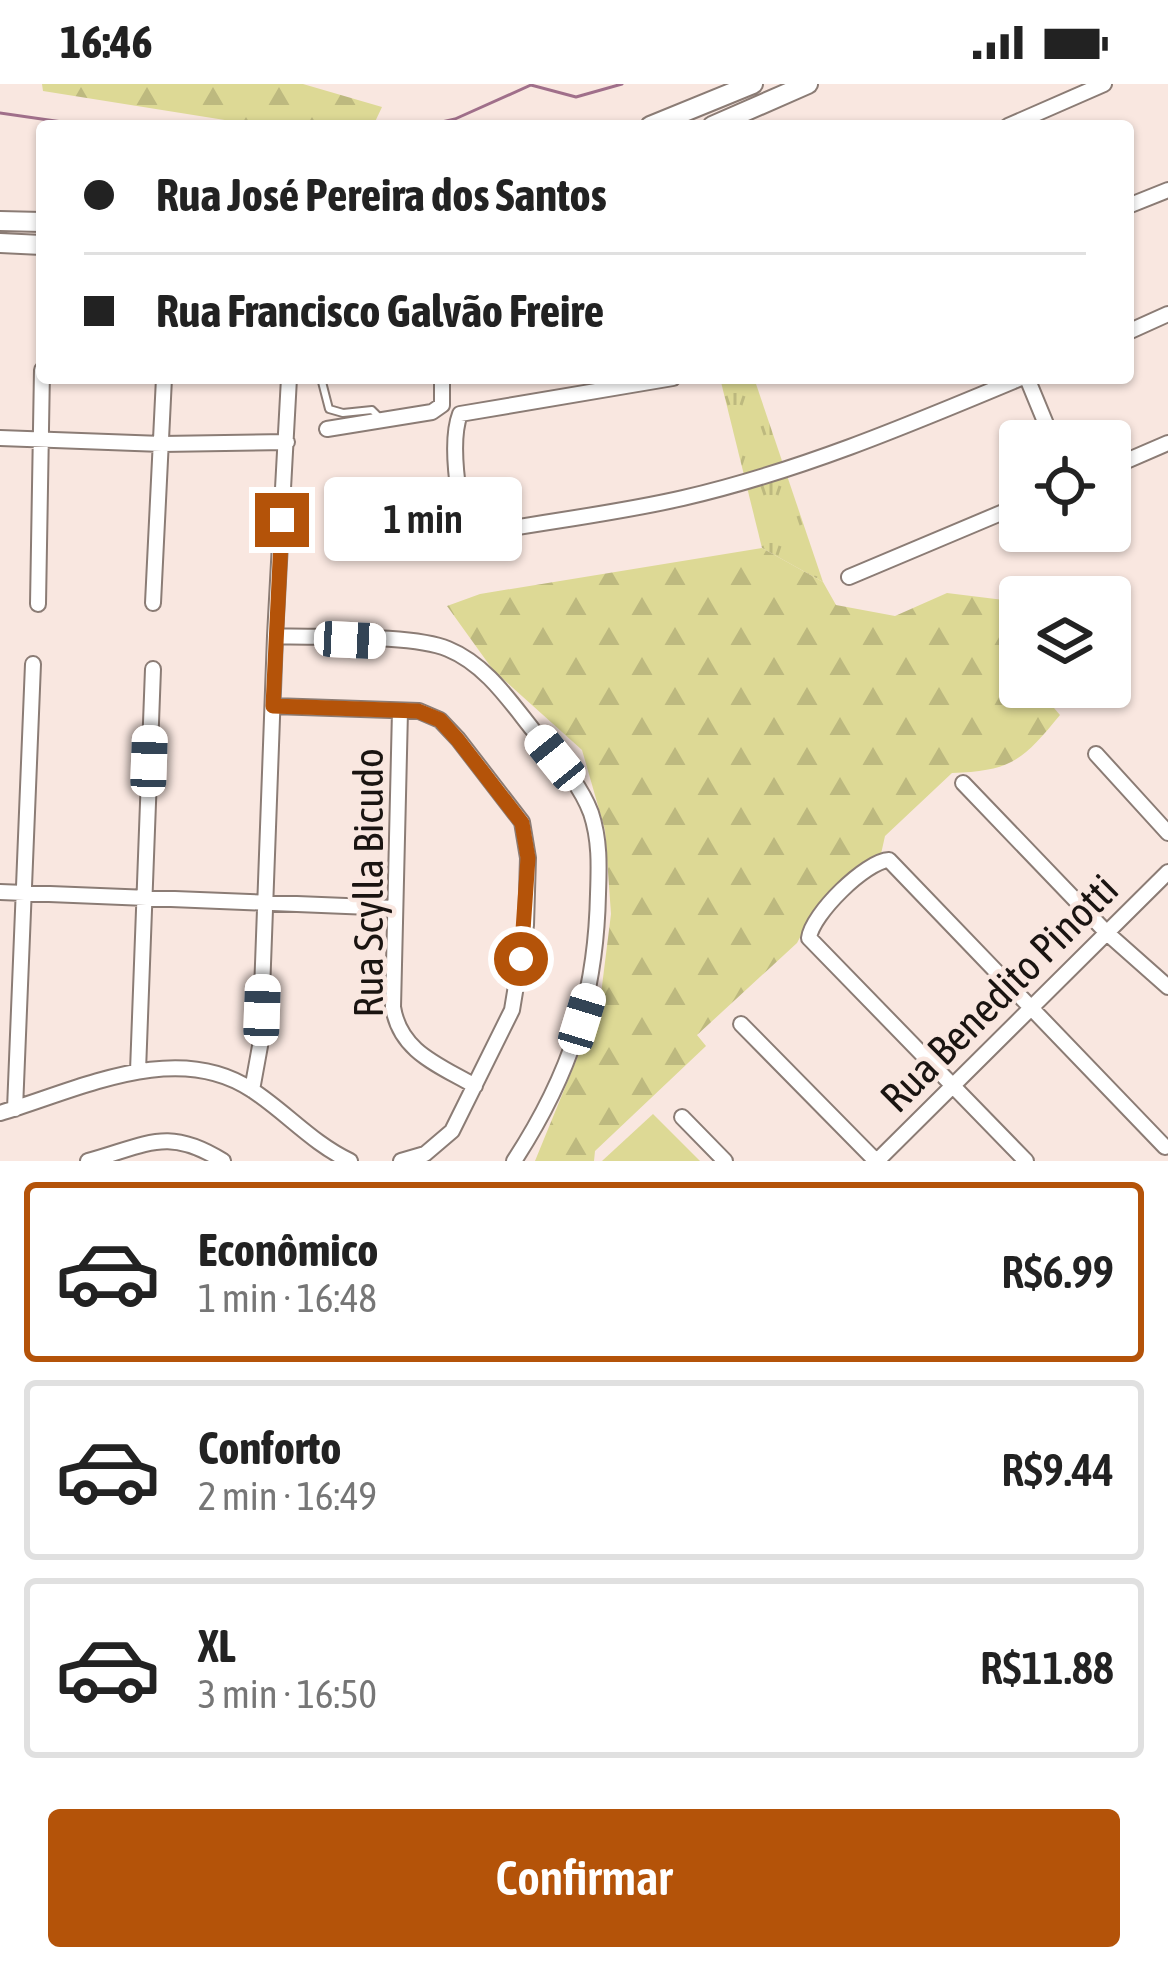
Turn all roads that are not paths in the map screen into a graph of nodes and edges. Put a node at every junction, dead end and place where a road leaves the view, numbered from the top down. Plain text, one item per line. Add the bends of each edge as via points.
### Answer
1 (753, 84) edge
2 (808, 84) edge
3 (1104, 84) edge
4 (665, 120) edge
5 (726, 120) edge
6 (1022, 120) edge
7 (1168, 190) edge
8 (1134, 204) edge
9 (0, 221) edge
10 (36, 222) edge
11 (0, 243) edge
12 (36, 245) edge
13 (1168, 314) edge
14 (1134, 329) edge
15 (41, 384) edge
16 (164, 384) edge
17 (289, 384) edge
18 (322, 384) edge
19 (443, 384) edge
20 (636, 384) edge
21 (1009, 384) edge
22 (1027, 384) edge
23 (382, 419) junction
24 (1043, 420) edge
25 (327, 429) dead end
26 (0, 438) edge
27 (38, 441) junction
28 (287, 442) junction
29 (1168, 443) edge
30 (162, 444) junction
31 (1131, 458) edge
32 (999, 514) edge
33 (849, 577) dead end
34 (153, 603) dead end
35 (38, 604) dead end
36 (274, 636) junction
37 (33, 664) dead end
38 (153, 670) dead end
39 (273, 706) junction
40 (400, 711) junction
41 (1096, 754) dead end
42 (963, 783) dead end
43 (1168, 833) edge
44 (1168, 872) edge
45 (0, 892) edge
46 (23, 893) junction
47 (143, 898) junction
48 (266, 902) junction
49 (395, 908) junction
50 (1107, 933) junction
51 (1168, 987) edge
52 (1030, 1007) junction
53 (741, 1024) dead end
54 (138, 1071) junction
55 (952, 1083) junction
56 (476, 1085) junction
57 (252, 1090) junction
58 (8, 1111) edge
59 (682, 1117) dead end
60 (1165, 1147) dead end
61 (88, 1161) edge
62 (223, 1161) edge
63 (350, 1161) edge
64 (401, 1161) edge
65 (514, 1161) edge
66 (725, 1161) edge
67 (877, 1161) edge
68 (1026, 1161) edge

1 - 4 street
2 - 5 street
3 - 6 street
7 - 8 street
9 - 10 street
11 - 12 street
13 - 14 street
15 - 27 street
16 - 30 street
17 - 28 street
18 - 23 lane via 328,409 372,410
19 - 23 street via 438,410
20 - 21 street via 464,411 456,420 458,485 472,531 680,499 872,439
22 - 24 street
23 - 25 street
26 - 27 street
27 - 30 street
27 - 35 street
28 - 30 street
28 - 36 street
29 - 31 street
30 - 34 street
32 - 33 street
36 - 39 street
36 - 65 street via 426,643 468,660 507,698 589,808 599,857 591,991 556,1089
37 - 46 street
38 - 47 street
39 - 40 street
39 - 48 street
40 - 49 street, Rua Scylla Bicudo
40 - 56 street via 440,720 508,801 528,843 517,993
41 - 43 street
42 - 50 street
44 - 50 street, Rua Benedito Pinotti
45 - 46 street
46 - 47 street
46 - 58 street
47 - 48 street
47 - 54 street
48 - 49 street
48 - 57 street
49 - 56 street, Rua Scylla Bicudo via 396,1025 412,1049
50 - 51 street
50 - 52 street, Rua Benedito Pinotti
52 - 55 street, Rua Benedito Pinotti
52 - 55 street via 890,860 872,864 817,917 809,938
52 - 60 street
53 - 67 street
54 - 57 street via 202,1069
54 - 58 street
55 - 67 street, Rua Benedito Pinotti
55 - 68 street
56 - 64 street via 452,1131 425,1154
57 - 63 street
59 - 66 street
61 - 62 street via 177,1139

